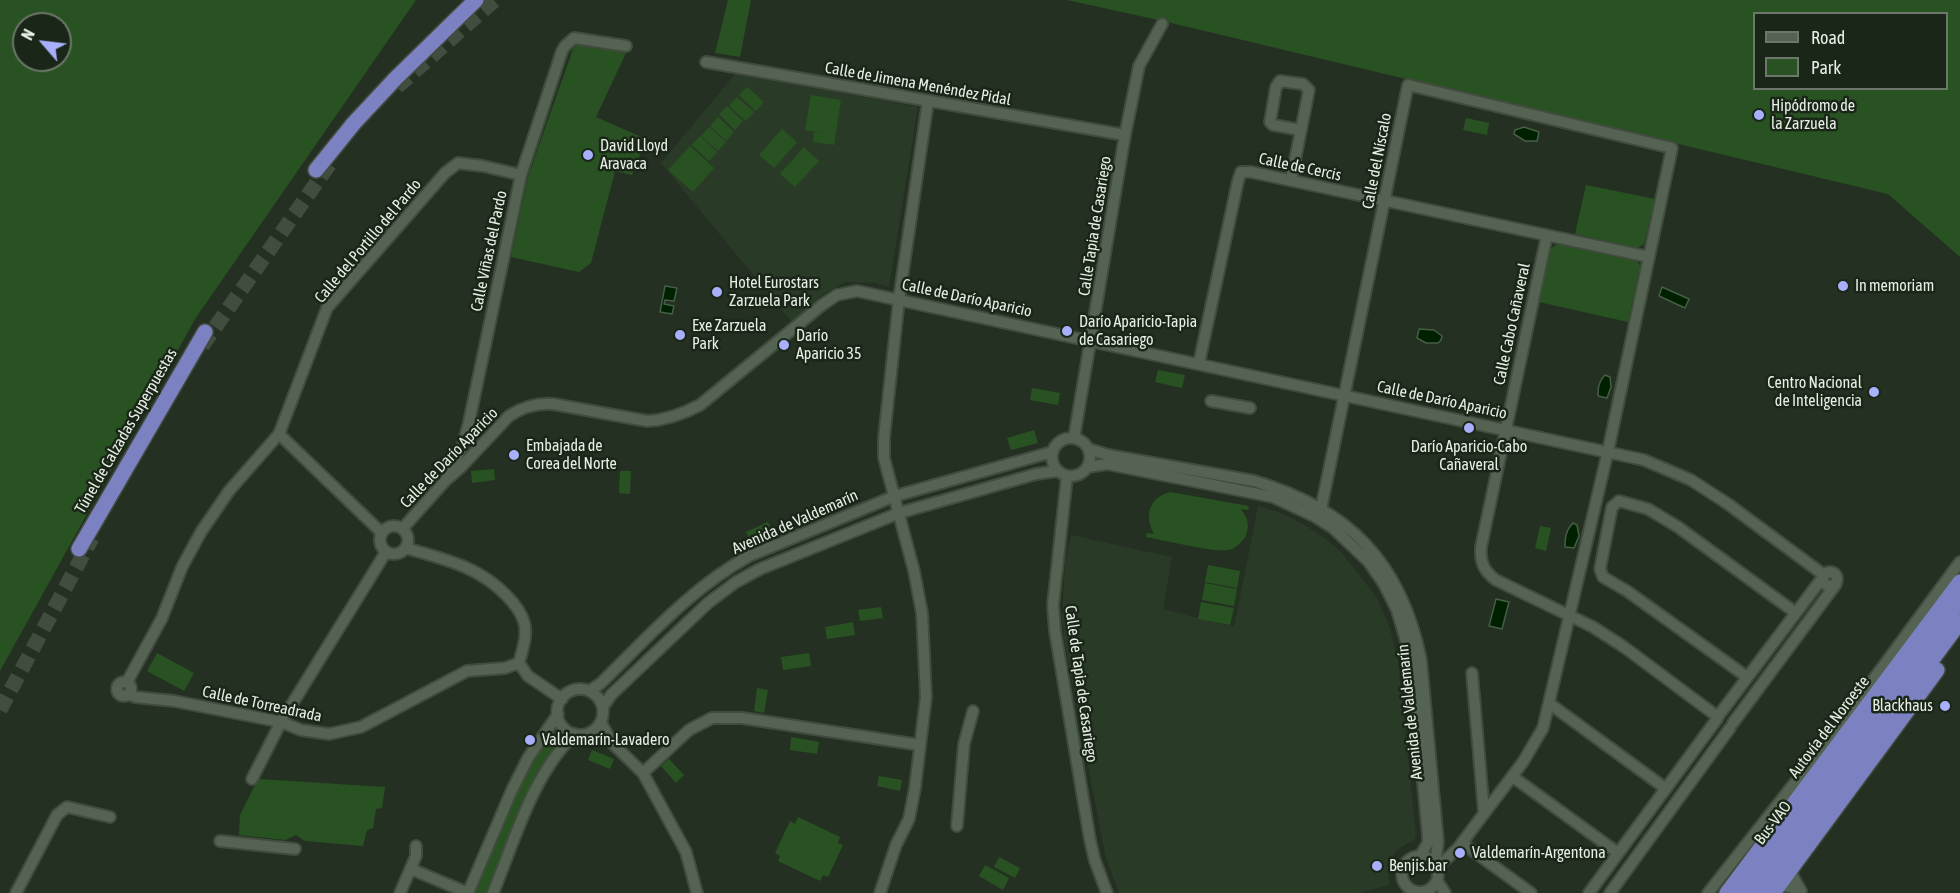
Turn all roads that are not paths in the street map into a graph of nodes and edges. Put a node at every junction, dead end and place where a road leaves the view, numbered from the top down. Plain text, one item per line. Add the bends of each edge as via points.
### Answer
1 (476, 0) edge
2 (1162, 24) dead end
3 (626, 46) dead end
4 (706, 62) dead end
5 (928, 101) junction
6 (1301, 130) junction
7 (1125, 135) junction
8 (316, 170) tunnel mouth
9 (520, 175) junction
10 (1291, 180) junction
11 (1384, 200) junction
12 (1547, 235) junction
13 (1649, 257) junction
14 (899, 299) junction
15 (205, 332) tunnel mouth
16 (1091, 340) junction
17 (1199, 363) junction
18 (1345, 394) junction
19 (1211, 401) dead end
20 (1250, 408) dead end
21 (1506, 429) junction
22 (279, 434) junction
23 (1074, 438) junction
24 (464, 440) junction
25 (483, 445) junction
26 (1089, 449) junction
27 (1608, 451) junction
28 (1052, 452) junction
29 (474, 454) junction
30 (1088, 467) junction
31 (1062, 474) junction
32 (445, 481) junction
33 (895, 496) junction
34 (1321, 509) junction
35 (898, 513) junction
36 (403, 528) junction
37 (382, 533) junction
38 (1588, 537) junction
39 (1606, 538) junction
40 (406, 548) junction
41 (79, 549) tunnel mouth
42 (386, 552) junction
43 (1960, 562) edge
44 (1823, 576) junction
45 (1960, 582) edge
46 (1960, 601) edge
47 (1796, 613) junction
48 (1570, 615) junction
49 (1960, 622) edge
50 (1960, 639) edge
51 (519, 663) junction
52 (1472, 673) dead end
53 (1747, 677) junction
54 (128, 688) joint
55 (589, 691) junction
56 (562, 699) junction
57 (1550, 704) junction
58 (603, 706) junction
59 (973, 711) dead end
60 (558, 714) junction
61 (1718, 717) junction
62 (281, 722) junction
63 (601, 723) junction
64 (1731, 726) junction
65 (591, 732) junction
66 (575, 734) junction
67 (613, 744) junction
68 (920, 745) junction
69 (643, 773) junction
70 (1513, 777) junction
71 (252, 779) dead end
72 (1665, 788) junction
73 (1794, 804) junction
74 (1484, 813) junction
75 (110, 817) dead end
76 (957, 826) dead end
77 (220, 841) dead end
78 (1462, 843) junction
79 (416, 846) dead end
80 (295, 849) dead end
81 (1618, 853) junction
82 (1420, 856) junction
83 (1436, 866) junction
84 (1793, 866) junction
85 (411, 868) junction
86 (1437, 880) junction
87 (1775, 890) edge
88 (1414, 892) edge
89 (1802, 892) edge
90 (16, 893) edge
91 (400, 893) edge
92 (468, 893) edge
93 (493, 893) edge
94 (697, 893) edge
95 (880, 893) edge
96 (1107, 893) edge
97 (1445, 893) edge
98 (1531, 893) edge
99 (1589, 893) edge
100 (1610, 893) edge
101 (1708, 893) edge
102 (1716, 893) edge
103 (1727, 893) edge
104 (1744, 893) edge
105 (1760, 893) edge

1 - 8 highway via 396,78
2 - 7 street, Calle Tapia de Casariego via 1139,66
3 - 9 street, Calle Viñas del Pardo via 580,38 569,42 562,51
4 - 5 street, Calle de Jimena Menéndez Pidal
5 - 7 street, Calle de Jimena Menéndez Pidal
5 - 14 street
6 - 6 street via 1309,90 1303,84 1280,81 1270,122
6 - 10 street
7 - 16 street, Calle Tapia de Casariego
9 - 22 street, Calle del Portillo del Pardo via 458,163 445,173 327,308
9 - 24 street, Calle Viñas del Pardo
10 - 11 street, Calle de Cercis
10 - 17 street, Calle de Cercis via 1241,172
11 - 12 street, Calle de Cercis
11 - 13 street, Calle del Níscalo via 1408,85 1672,148
11 - 18 street, Calle del Níscalo
12 - 13 street, Calle de Cercis
12 - 21 street, Calle Cabo Cañaveral
13 - 27 street
14 - 16 street, Calle de Darío Aparicio
14 - 25 street, Calle de Darío Aparicio via 857,291 837,295 685,413 647,421 540,404 509,416
14 - 33 street via 884,438 884,458
15 - 41 highway, Túnel de Calzadas Superpuestas
16 - 17 street, Calle de Darío Aparicio
16 - 23 street, Calle Tapia de Casariego
17 - 18 street, Calle de Darío Aparicio
18 - 21 street, Calle de Darío Aparicio
18 - 34 street, Calle del Níscalo
19 - 20 street
21 - 27 street, Calle de Darío Aparicio
21 - 48 street, Calle Cabo Cañaveral via 1480,560 1486,573 1496,580
22 - 37 street
22 - 54 street, Calle del Portillo del Pardo via 229,491 201,532
23 - 26 street
23 - 28 street via 1063,439
24 - 25 street
24 - 29 street
24 - 32 street, Calle Viñas del Pardo
25 - 29 street, Calle de Darío Aparicio
26 - 30 street
26 - 34 street, Avenida de Valdemarín via 1254,481
27 - 38 street
27 - 44 street, Calle de Darío Aparicio via 1644,460 1691,480
28 - 31 street via 1052,463
28 - 33 street, Avenida de Valdemarín
29 - 32 street, Calle de Darío Aparicio
30 - 31 street via 1077,476
30 - 82 street, Avenida de Valdemarín via 1107,464 1274,497 1316,516 1368,561 1397,610 1412,661 1428,836
31 - 35 street, Avenida de Valdemarín via 1036,474
31 - 96 street, Calle de Tapia de Casariego via 1053,605 1055,631 1090,840
32 - 36 street, Calle de Darío Aparicio
33 - 35 street
33 - 55 street, Avenida de Valdemarín via 728,568 692,594
34 - 83 street, Avenida de Valdemarín via 1351,530 1375,554 1392,578 1416,633 1438,842
35 - 58 street, Avenida de Valdemarín via 736,582 682,627
35 - 68 street via 922,613 926,697
36 - 37 street via 389,526
36 - 40 street via 408,537
37 - 42 street via 380,541
38 - 39 street
38 - 48 street
39 - 47 street via 1612,507 1619,501 1648,509
39 - 53 street via 1600,569 1603,577
40 - 42 street via 395,554
40 - 51 street via 471,568 492,580 524,622 525,639
42 - 62 street
43 - 101 street via 1837,729
44 - 47 street
44 - 64 street, Calle de Darío Aparicio via 1835,573 1836,584
45 - 73 highway, Autovía del Noroeste
46 - 104 highway, Bus-VAO
47 - 53 street
48 - 57 street
48 - 61 street, Calle Cabo Cañaveral via 1624,647
49 - 105 highway
50 - 84 highway
51 - 56 street via 528,676
51 - 62 street, Calle de Torreadrada via 467,671 361,727 329,734
52 - 74 street
53 - 61 street
54 - 62 street, Calle de Torreadrada via 135,697
55 - 56 street via 574,690
55 - 58 street
56 - 60 street
57 - 70 street via 1534,746
57 - 72 street
58 - 63 street
59 - 76 street via 964,744
60 - 66 street via 562,725
60 - 92 street via 528,758
61 - 64 street, Calle Cabo Cañaveral via 1720,728
61 - 72 street
62 - 71 street
63 - 65 street
63 - 67 street
64 - 100 street
65 - 66 street
65 - 67 street
66 - 93 street via 561,749 531,800
67 - 69 street
68 - 69 street via 742,718 712,718 689,730
68 - 95 street via 909,819
69 - 94 street via 686,852
70 - 74 street
70 - 81 street
72 - 81 street
73 - 102 highway via 1775,816
73 - 103 highway, Autovía del Noroeste
74 - 78 street
75 - 90 street via 67,807 57,815
77 - 80 street
78 - 83 street
78 - 98 street
79 - 85 street
81 - 99 street
82 - 83 street via 1429,858
82 - 88 street via 1405,864 1402,873
83 - 86 street
84 - 87 highway
84 - 89 street via 1792,875
85 - 91 street
85 - 92 street
86 - 88 street via 1430,889
86 - 97 street
87 - 89 street via 1786,886

